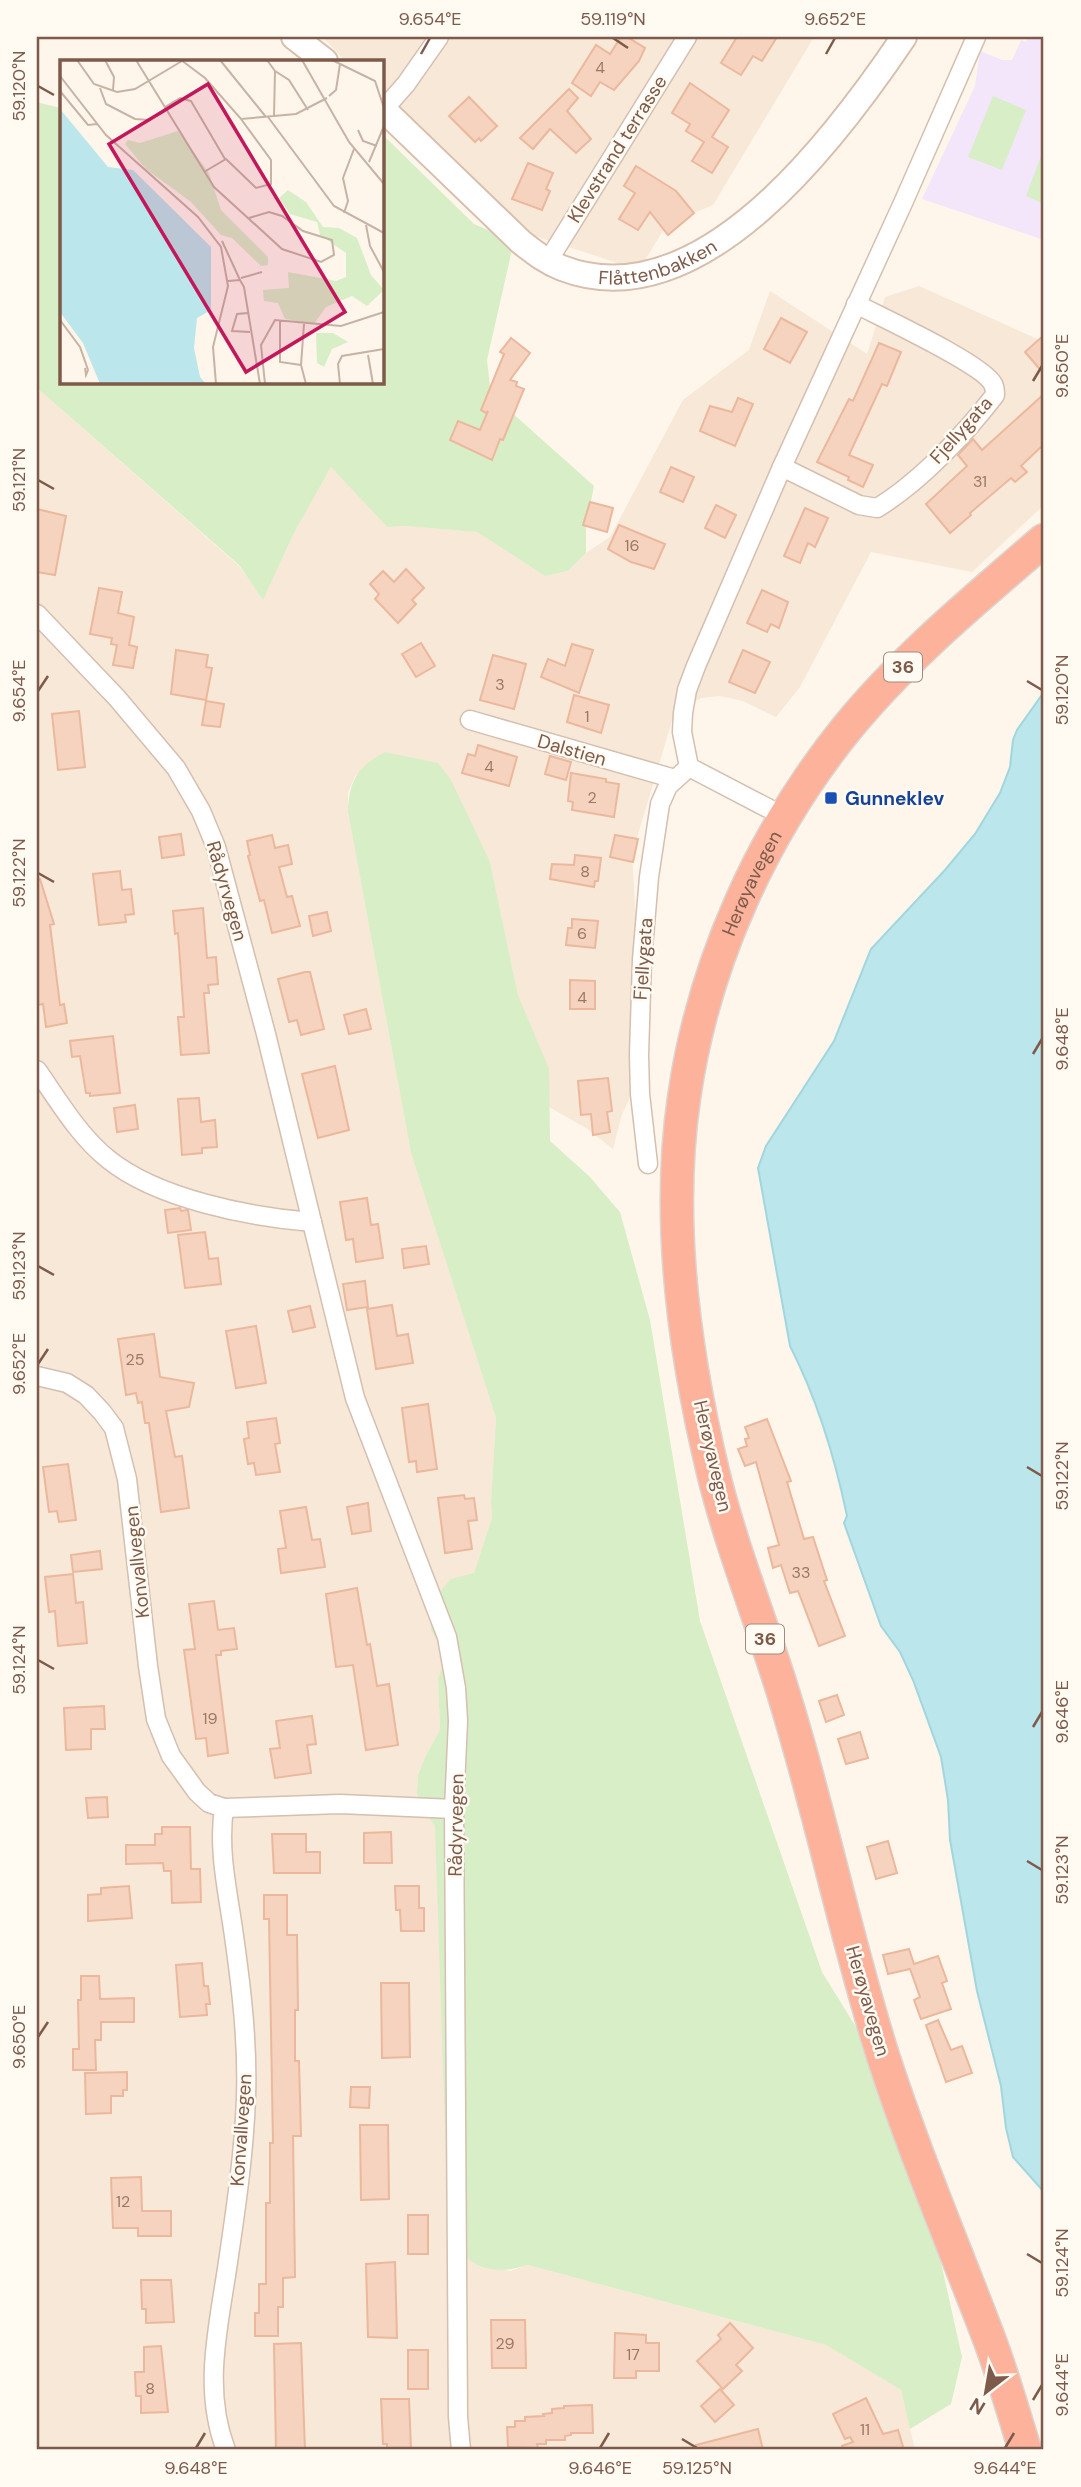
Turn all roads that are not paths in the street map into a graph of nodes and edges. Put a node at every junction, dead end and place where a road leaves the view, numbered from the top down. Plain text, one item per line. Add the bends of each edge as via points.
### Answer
1 (294, 37) edge
2 (439, 37) edge
3 (688, 37) edge
4 (904, 37) edge
5 (976, 37) edge
6 (324, 60) edge
7 (383, 109) edge
8 (548, 261) junction
9 (856, 304) junction
10 (782, 467) junction
11 (1044, 540) edge
12 (37, 614) edge
13 (470, 720) dead end
14 (690, 767) junction
15 (674, 779) junction
16 (785, 817) junction
17 (37, 1070) edge
18 (648, 1164) dead end
19 (312, 1222) junction
20 (37, 1376) edge
21 (224, 1808) junction
22 (454, 1809) junction
23 (226, 2450) edge
24 (461, 2450) edge
25 (1026, 2450) edge

1 - 6 main road
2 - 7 street
3 - 8 street, Klevstrand terrasse
4 - 8 main road, Flåttenbakken via 802,170 706,249 663,268 620,276 580,274
5 - 9 street
7 - 8 main road, Flåttenbakken via 514,236
9 - 10 street
9 - 10 street, Fjellygata via 979,371 993,384 995,395 975,422 922,474 877,508 859,505
10 - 14 street via 687,690 682,732
11 - 16 highway, Herøyavegen / 36 via 893,677 847,729
12 - 19 street, Rådyrvegen via 176,768 201,811 232,900
13 - 15 street, Dalstien
14 - 15 street, Fjellygata
14 - 16 street
15 - 18 street, Fjellygata via 660,804 655,832 642,960 640,1094
16 - 25 highway, Herøyavegen / 36 via 729,933 691,1057 678,1181 680,1268 688,1335 714,1475 807,1771 882,2053
17 - 19 street via 84,1136 125,1172 204,1202 268,1219
19 - 22 street, Rådyrvegen via 355,1398 447,1637 458,1721
20 - 21 street, Konvallvegen via 67,1383 86,1395 114,1429 127,1479 156,1719 171,1756 197,1792
21 - 22 street via 340,1804
21 - 23 street, Konvallvegen via 221,1858 245,2024 246,2096 213,2361 215,2408
22 - 24 street, Rådyrvegen

